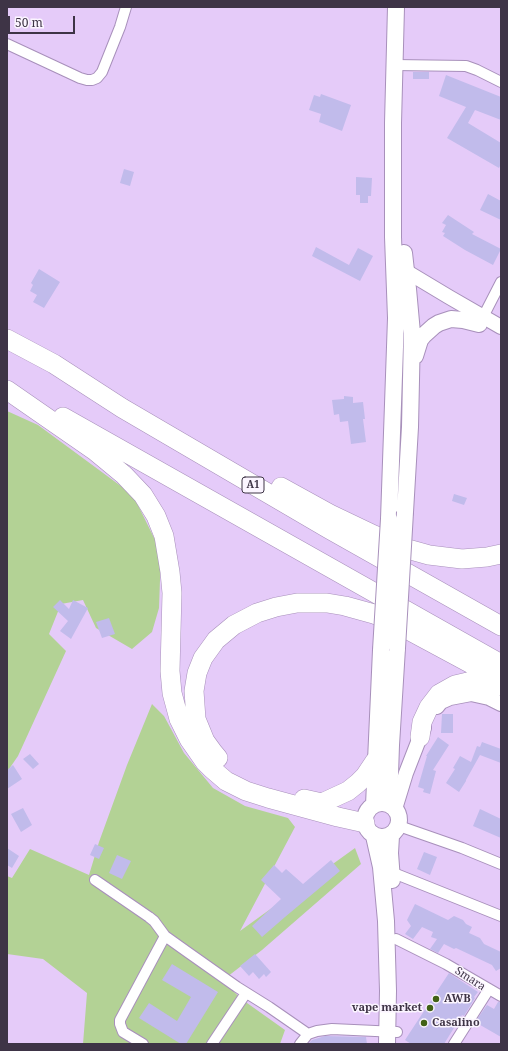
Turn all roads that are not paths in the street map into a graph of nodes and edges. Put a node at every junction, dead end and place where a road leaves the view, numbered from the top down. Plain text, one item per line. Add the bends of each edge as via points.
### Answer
1 (126, 7) edge
2 (396, 7) edge
3 (405, 7) edge
4 (7, 44) edge
5 (399, 65) junction
6 (501, 82) edge
7 (401, 273) junction
8 (501, 282) edge
9 (481, 320) junction
10 (501, 327) edge
11 (501, 335) edge
12 (7, 339) edge
13 (54, 364) junction
14 (411, 367) junction
15 (7, 388) edge
16 (501, 554) edge
17 (501, 626) edge
18 (389, 649) junction
19 (501, 664) edge
20 (501, 680) edge
21 (501, 686) edge
22 (501, 704) edge
23 (420, 737) junction
24 (376, 761) junction
25 (322, 803) junction
26 (377, 814) junction
27 (395, 831) junction
28 (501, 864) edge
29 (391, 872) junction
30 (95, 880) dead end
31 (501, 916) edge
32 (165, 936) junction
33 (396, 938) junction
34 (489, 989) junction
35 (246, 993) junction
36 (501, 996) edge
37 (308, 1034) junction
38 (392, 1038) edge
39 (143, 1044) edge
40 (212, 1044) edge
41 (300, 1044) edge
42 (454, 1044) edge

1 - 4 street via 102,72 92,80 80,78
2 - 5 main road
3 - 5 main road
5 - 6 street via 466,66
5 - 7 main road via 393,123 393,237
7 - 9 street
7 - 14 main road via 412,333
7 - 18 main road, bridge via 389,519
8 - 9 street
9 - 10 street
9 - 11 street
9 - 14 main road via 451,319 434,326 420,340
12 - 13 highway, A1
13 - 16 highway via 150,413 330,514 404,548 450,558 475,559
13 - 17 highway, A1 via 129,412
14 - 18 main road, bridge via 404,512
15 - 19 highway via 79,425
15 - 26 highway via 124,475 143,495 156,516 164,536 172,593 172,693 179,719 205,762 226,781 268,798 338,817
18 - 24 main road
18 - 26 main road via 393,712
20 - 25 highway via 374,614 345,606 297,603 257,613 234,625 216,640 203,658 197,673 194,703 196,719 205,741 224,764 239,774 265,787
21 - 23 highway via 472,681 455,685 439,694 422,722
22 - 23 street via 471,694 450,698 435,710
23 - 26 street via 406,773
24 - 25 highway via 362,779 348,791
24 - 26 main road
25 - 26 highway
26 - 27 main road via 398,814 400,820
26 - 27 main road via 380,838 385,838
26 - 38 main road
27 - 28 street via 462,848
27 - 29 main road
29 - 31 street
29 - 33 main road
30 - 32 street via 149,916
32 - 35 street
32 - 39 street via 120,1020 123,1032
33 - 34 street, Smara
33 - 38 main road
34 - 36 street
34 - 42 street, Smara
35 - 37 street
35 - 40 street
37 - 38 street via 332,1029
37 - 41 street

